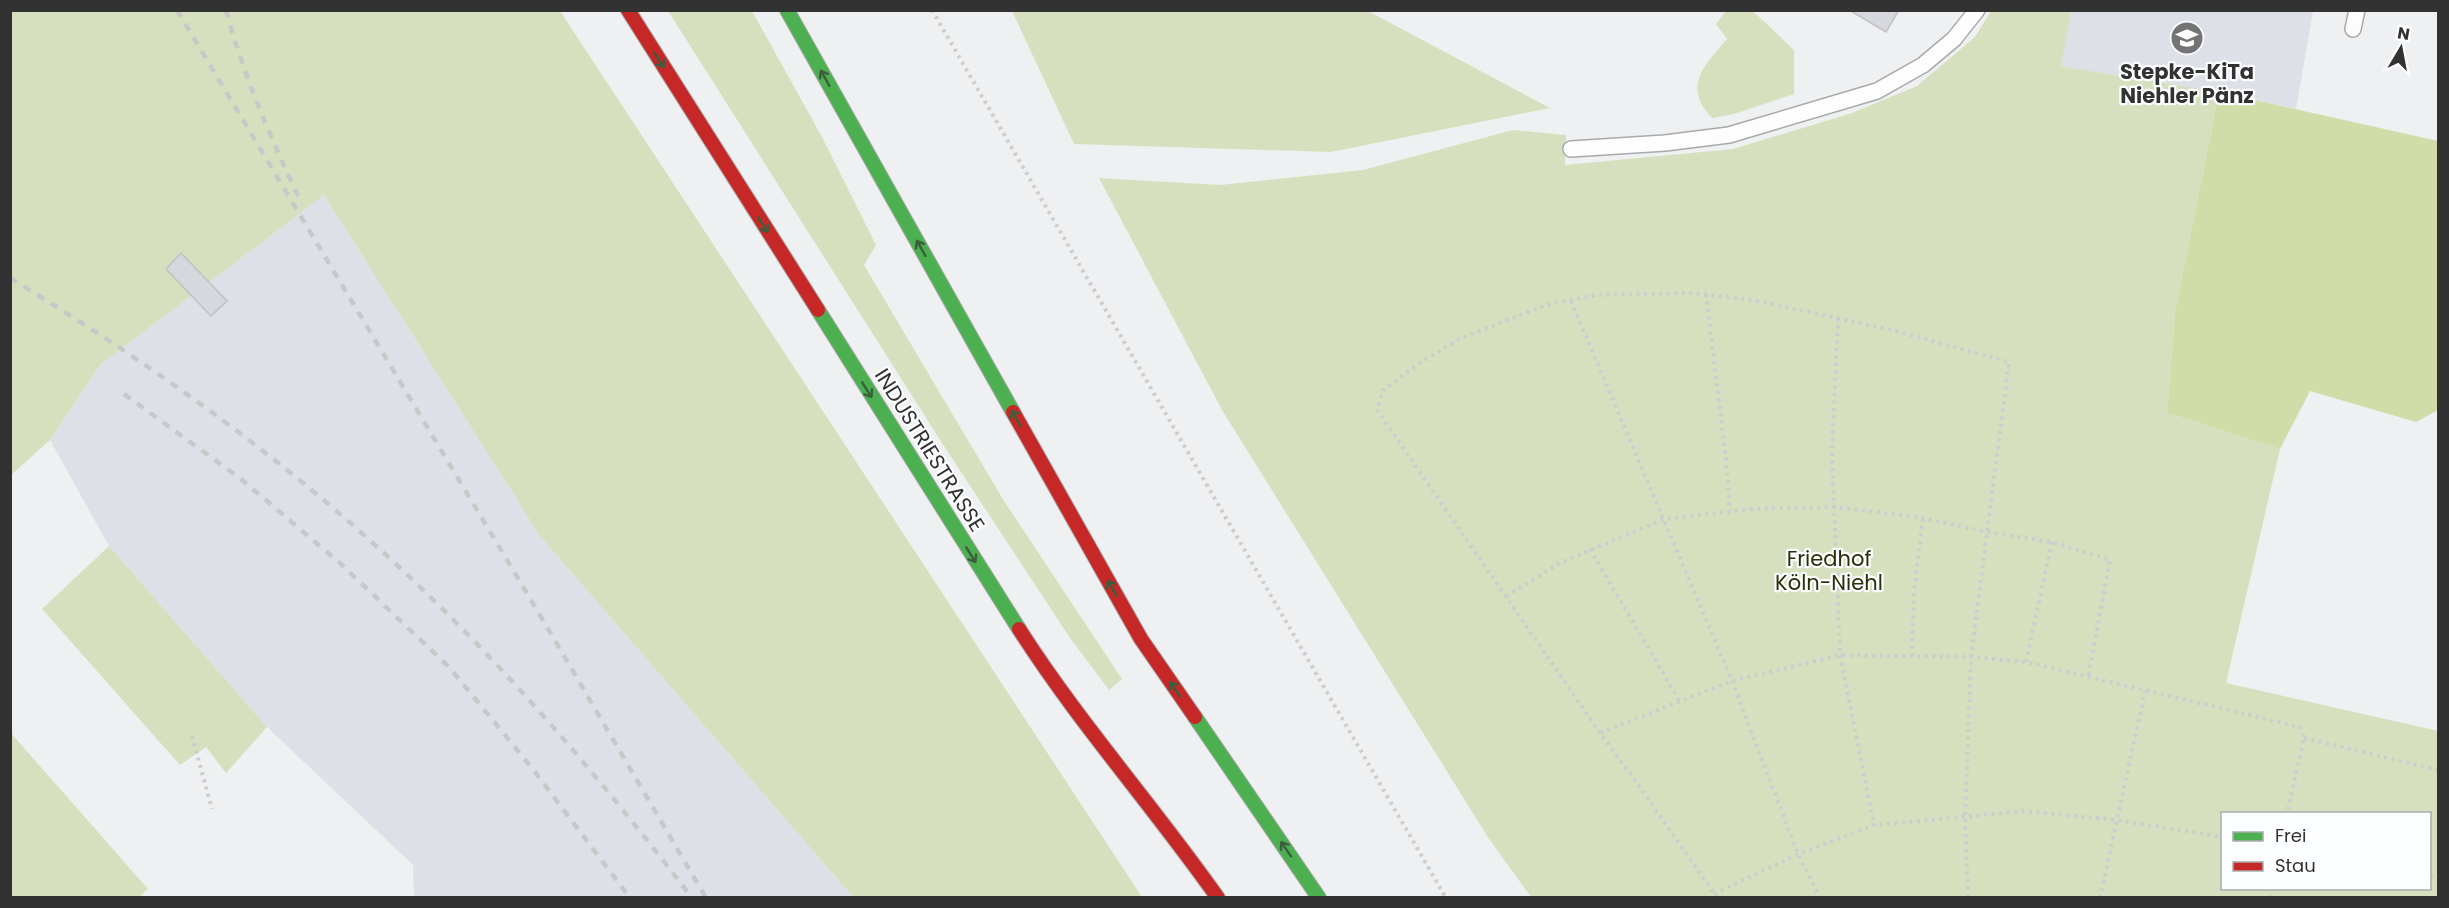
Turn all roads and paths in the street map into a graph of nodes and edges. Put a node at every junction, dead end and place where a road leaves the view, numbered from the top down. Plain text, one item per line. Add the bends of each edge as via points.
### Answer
1 (628, 10) edge
2 (787, 10) edge
3 (932, 10) edge
4 (1977, 10) edge
5 (2357, 10) edge
6 (2353, 29) dead end
7 (1571, 149) dead end
8 (1706, 294) junction
9 (1571, 301) junction
10 (1838, 318) junction
11 (1833, 507) junction
12 (1730, 511) junction
13 (1923, 518) junction
14 (1664, 519) junction
15 (1987, 532) junction
16 (2052, 542) junction
17 (1590, 549) junction
18 (1506, 596) junction
19 (1839, 655) junction
20 (1912, 656) junction
21 (1971, 657) junction
22 (2026, 662) junction
23 (2088, 677) junction
24 (1732, 681) junction
25 (2145, 691) junction
26 (1680, 702) junction
27 (1599, 733) junction
28 (192, 736) dead end
29 (2304, 738) junction
30 (2439, 770) edge
31 (212, 809) dead end
32 (2287, 812) edge
33 (1965, 818) junction
34 (2116, 820) junction
35 (1874, 825) junction
36 (2221, 837) edge
37 (1798, 854) junction
38 (1715, 896) edge
39 (1218, 897) edge
40 (1319, 897) edge
41 (1446, 897) edge
42 (1820, 897) edge
43 (1968, 897) edge
44 (2100, 897) edge

1 -> 39 highway, INDUSTRIESTRASSE via 1047,673
40 -> 2 highway via 1141,639
3 - 41 path
4 - 7 lane via 1954,39 1923,65 1877,91 1729,135
5 - 6 lane
8 - 9 path via 1596,295
8 - 10 path
8 - 12 path
9 - 14 path
9 - 18 path via 1546,305 1459,339 1383,390 1377,410
10 - 11 path
10 - 15 path via 2009,362
11 - 12 path
11 - 13 path
11 - 19 path
12 - 14 path
13 - 15 path
13 - 20 path via 1914,592
14 - 17 path
14 - 24 path
15 - 16 path
15 - 21 path
16 - 22 path
16 - 23 path via 2110,560
17 - 18 path
17 - 26 path
18 - 27 path
19 - 20 path
19 - 24 path
19 - 35 path
20 - 21 path
21 - 22 path
21 - 33 path
22 - 23 path
23 - 25 path
24 - 26 path
24 - 37 path
25 - 29 path via 2300,727
25 - 34 path
26 - 27 path
27 - 38 path
28 - 31 path
29 - 30 path
29 - 32 path
33 - 34 path via 2025,811
33 - 35 path
33 - 43 path
34 - 36 path
34 - 44 path
35 - 37 path
37 - 38 path
37 - 42 path

